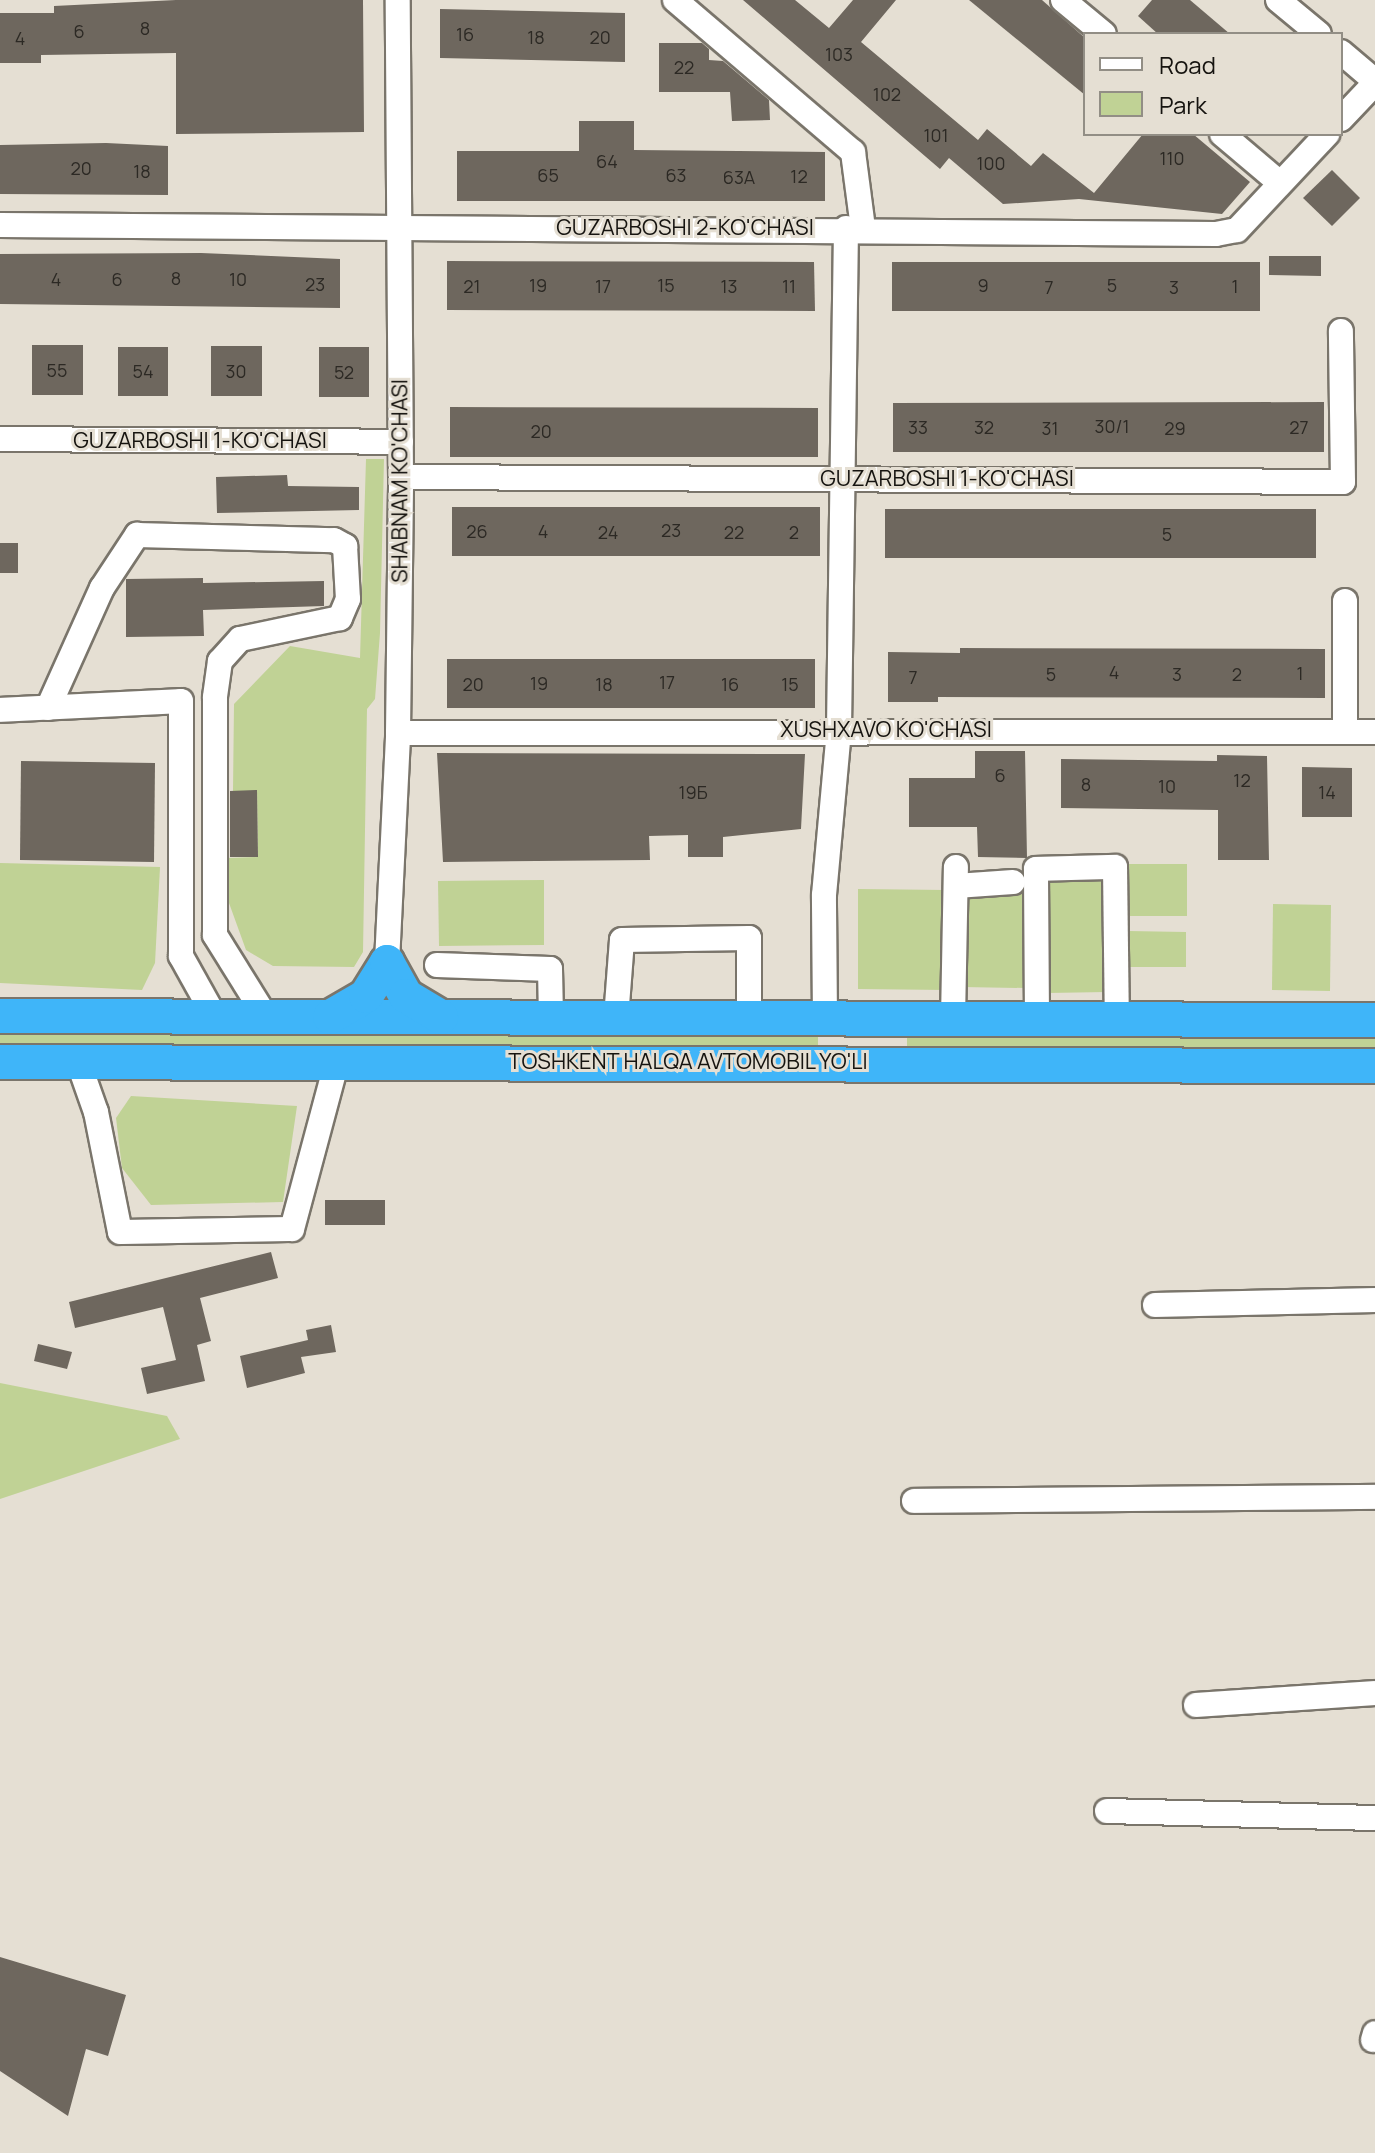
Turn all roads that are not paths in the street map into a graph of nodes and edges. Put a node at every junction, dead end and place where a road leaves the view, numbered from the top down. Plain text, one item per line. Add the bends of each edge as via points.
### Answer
1 (398, 0) edge
2 (675, 0) edge
3 (1063, 0) edge
4 (1278, 0) edge
5 (1102, 32) edge
6 (1317, 32) edge
7 (1343, 54) edge
8 (1375, 82) edge
9 (1343, 117) edge
10 (1224, 136) edge
11 (1325, 136) edge
12 (1280, 183) junction
13 (0, 225) edge
14 (400, 227) junction
15 (855, 228) junction
16 (1341, 331) dead end
17 (0, 439) edge
18 (401, 442) junction
19 (401, 477) junction
20 (846, 478) junction
21 (1345, 601) dead end
22 (48, 708) junction
23 (0, 710) edge
24 (839, 729) junction
25 (1345, 732) junction
26 (1375, 732) edge
27 (398, 733) junction
28 (1013, 882) dead end
29 (387, 962) junction
30 (437, 965) dead end
31 (0, 1016) edge
32 (215, 1017) junction
33 (266, 1017) junction
34 (329, 1017) junction
35 (441, 1017) junction
36 (551, 1018) junction
37 (616, 1018) junction
38 (749, 1019) junction
39 (840, 1019) junction
40 (953, 1019) junction
41 (1037, 1019) junction
42 (1117, 1020) junction
43 (1375, 1020) edge
44 (78, 1061) junction
45 (337, 1061) junction
46 (0, 1062) edge
47 (856, 1062) junction
48 (1375, 1066) edge
49 (1375, 1300) edge
50 (1155, 1305) dead end
51 (1375, 1497) edge
52 (914, 1501) dead end
53 (1375, 1693) edge
54 (1196, 1705) dead end
55 (1107, 1811) dead end
56 (1375, 1818) edge

1 - 14 street, SHABNAM KO'CHASI
2 - 15 street via 853,152 861,177
3 - 5 street
4 - 6 street
7 - 8 street
8 - 9 street
10 - 12 street
11 - 12 street, GUZARBOSHI 2-KO'CHASI
12 - 15 street, GUZARBOSHI 2-KO'CHASI via 1237,230 1216,234
13 - 14 street, GUZARBOSHI 2-KO'CHASI
14 - 15 street, GUZARBOSHI 2-KO'CHASI
14 - 18 street, SHABNAM KO'CHASI
15 - 20 street
16 - 20 street, GUZARBOSHI 1-KO'CHASI via 1343,482
17 - 18 street, GUZARBOSHI 1-KO'CHASI
18 - 19 street, SHABNAM KO'CHASI
19 - 20 street, GUZARBOSHI 1-KO'CHASI
19 - 27 street, SHABNAM KO'CHASI
20 - 24 street
21 - 25 street
22 - 23 street
22 - 32 street via 181,701 181,956
22 - 33 street via 102,588 137,535 334,540 345,546 348,599 340,618 240,639 220,661 215,698 215,935
24 - 25 street, XUSHXAVO KO'CHASI
24 - 27 street, XUSHXAVO KO'CHASI
24 - 39 street via 824,895
25 - 26 street, XUSHXAVO KO'CHASI
27 - 29 street, SHABNAM KO'CHASI
28 - 40 street via 956,876
29 - 34 highway via 366,996
29 - 35 highway via 406,996
30 - 36 street via 550,969
31 - 32 highway, TOSHKENT HALQA AVTOMOBIL YO'LI
32 - 33 highway, TOSHKENT HALQA AVTOMOBIL YO'LI
33 - 34 highway, TOSHKENT HALQA AVTOMOBIL YO'LI
34 - 35 highway, TOSHKENT HALQA AVTOMOBIL YO'LI
35 - 36 highway, TOSHKENT HALQA AVTOMOBIL YO'LI
36 - 37 highway, TOSHKENT HALQA AVTOMOBIL YO'LI
37 - 38 highway, TOSHKENT HALQA AVTOMOBIL YO'LI
37 - 38 street via 622,940 749,938
38 - 39 highway, TOSHKENT HALQA AVTOMOBIL YO'LI
39 - 40 highway, TOSHKENT HALQA AVTOMOBIL YO'LI
39 - 47 highway
40 - 41 highway, TOSHKENT HALQA AVTOMOBIL YO'LI
41 - 42 highway, TOSHKENT HALQA AVTOMOBIL YO'LI
41 - 42 street via 1036,869 1115,867
42 - 43 highway, TOSHKENT HALQA AVTOMOBIL YO'LI
44 - 45 highway, TOSHKENT HALQA AVTOMOBIL YO'LI
44 - 45 street via 96,1112 120,1232 292,1229
44 - 46 highway, TOSHKENT HALQA AVTOMOBIL YO'LI
45 - 47 highway, TOSHKENT HALQA AVTOMOBIL YO'LI
47 - 48 highway, TOSHKENT HALQA AVTOMOBIL YO'LI
49 - 50 street
51 - 52 street
53 - 54 street
55 - 56 street

